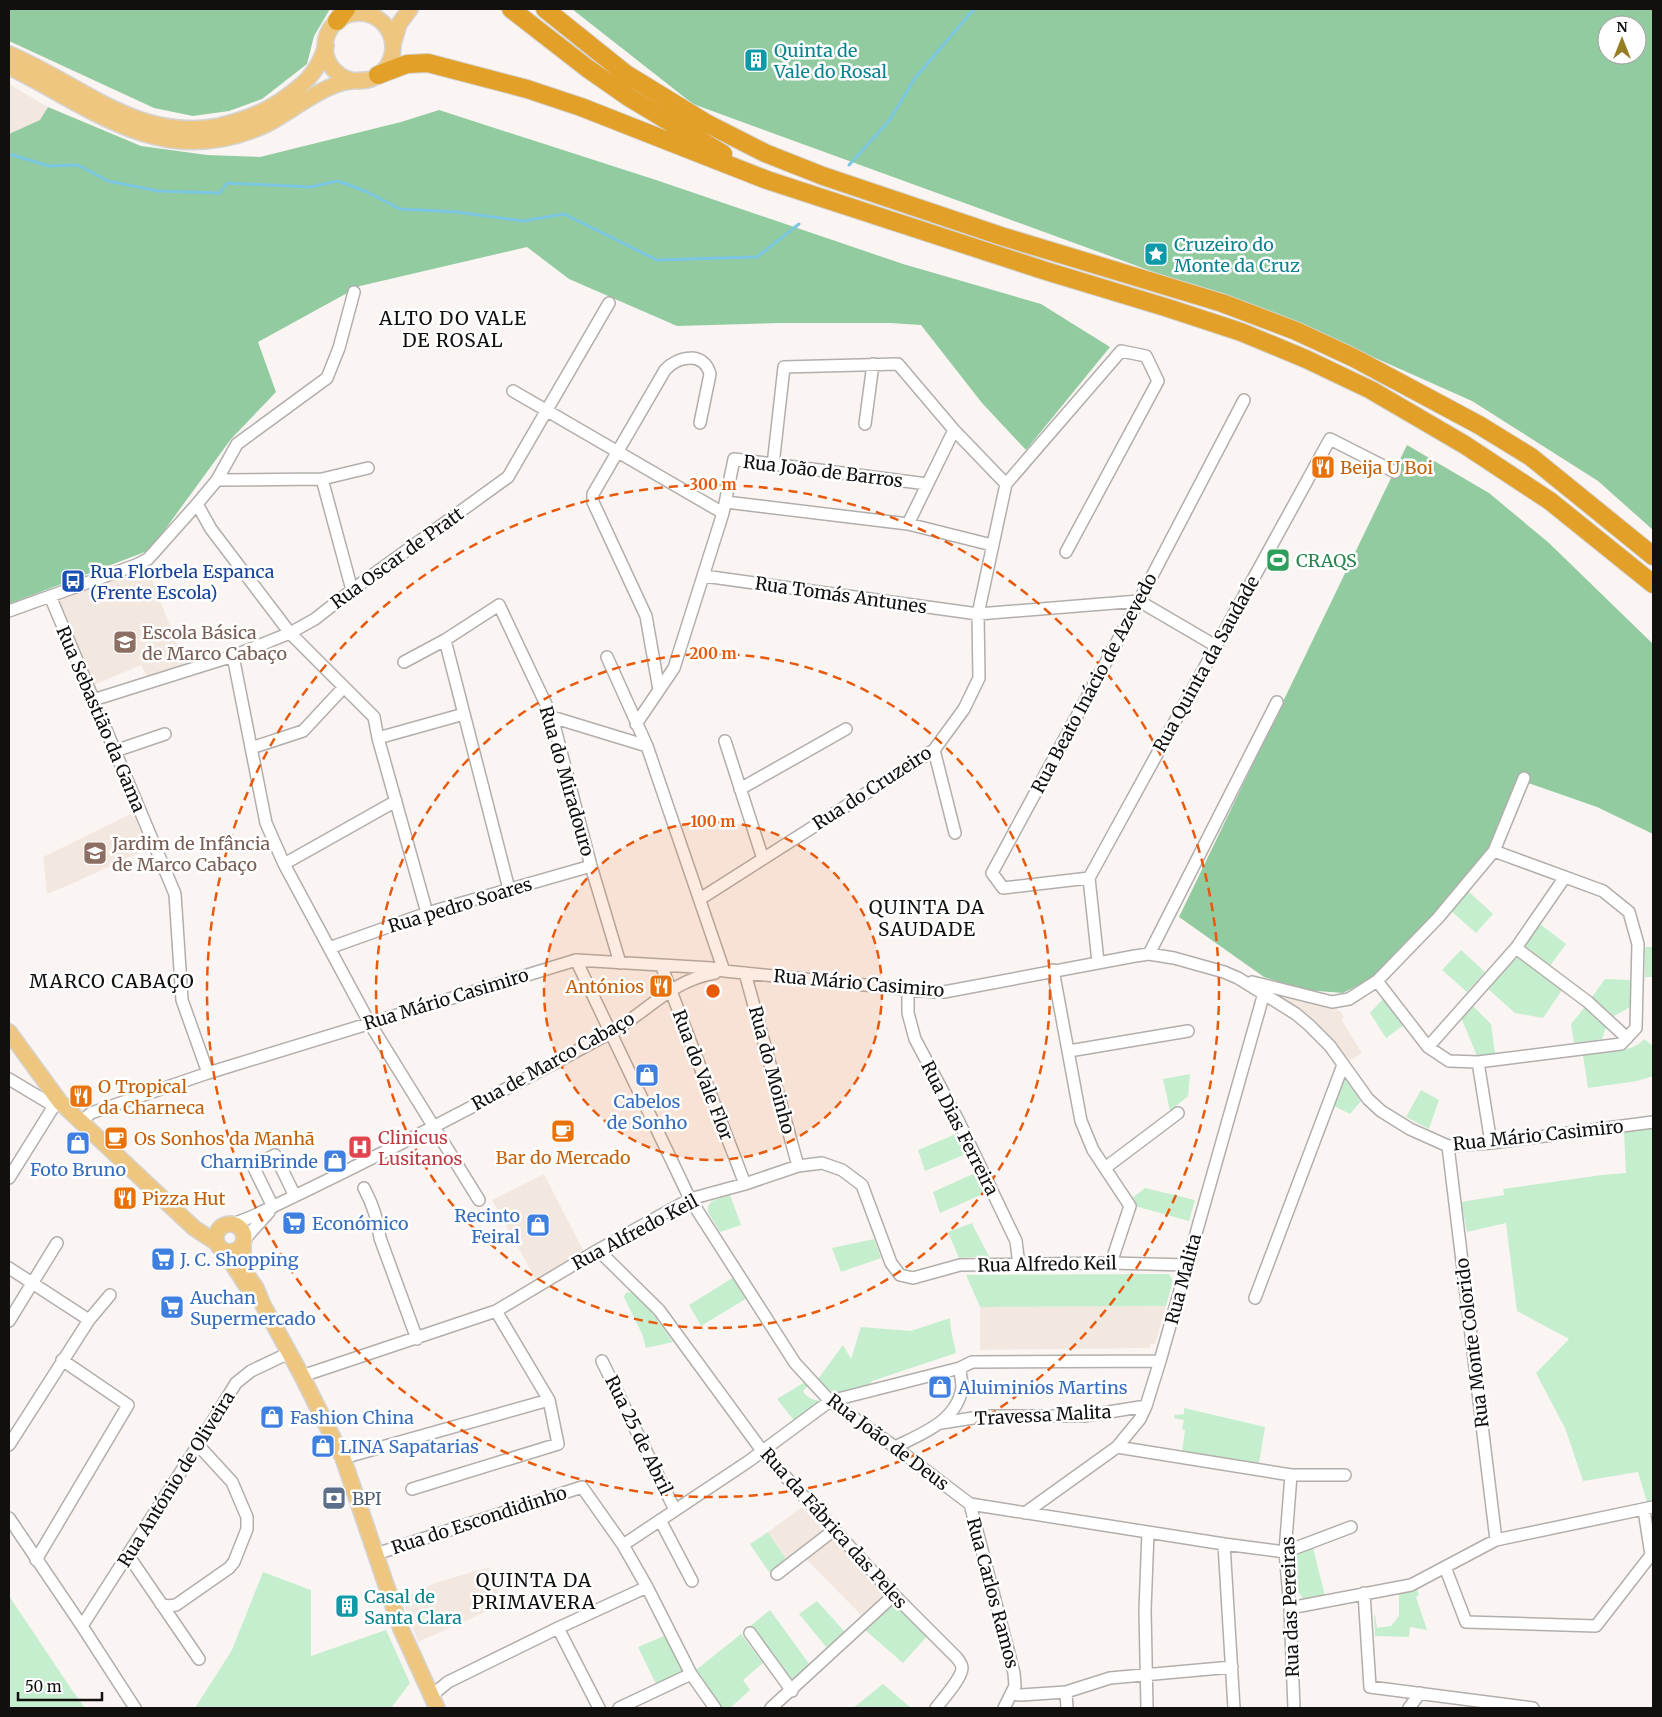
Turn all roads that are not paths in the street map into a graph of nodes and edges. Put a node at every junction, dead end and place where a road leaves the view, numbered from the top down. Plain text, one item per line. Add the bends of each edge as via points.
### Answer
1 (380, 9) edge
2 (410, 9) edge
3 (511, 9) edge
4 (545, 9) edge
5 (348, 14) edge
6 (393, 44) junction
7 (326, 46) junction
8 (9, 54) edge
9 (9, 67) edge
10 (371, 78) junction
11 (767, 180) junction
12 (354, 292) dead end
13 (609, 303) dead end
14 (873, 364) junction
15 (513, 391) dead end
16 (1244, 400) dead end
17 (546, 410) junction
18 (700, 423) dead end
19 (866, 424) dead end
20 (954, 430) junction
21 (616, 452) junction
22 (773, 464) junction
23 (368, 468) dead end
24 (1395, 472) dead end
25 (322, 479) junction
26 (217, 480) junction
27 (927, 484) junction
28 (1006, 484) junction
29 (197, 504) junction
30 (725, 508) junction
31 (908, 524) junction
32 (992, 545) junction
33 (1066, 552) dead end
34 (1653, 556) edge
35 (704, 576) junction
36 (1653, 584) edge
37 (352, 590) junction
38 (50, 596) junction
39 (1138, 602) junction
40 (9, 611) edge
41 (978, 614) junction
42 (290, 633) junction
43 (445, 640) junction
44 (1216, 646) junction
45 (233, 656) junction
46 (607, 657) dead end
47 (404, 662) dead end
48 (344, 687) junction
49 (659, 690) junction
50 (93, 700) junction
51 (1277, 702) dead end
52 (464, 714) junction
53 (552, 718) junction
54 (636, 724) junction
55 (846, 729) dead end
56 (164, 734) dead end
57 (378, 738) junction
58 (725, 741) dead end
59 (647, 746) junction
60 (251, 748) junction
61 (934, 750) junction
62 (115, 751) junction
63 (1524, 778) dead end
64 (740, 789) junction
65 (396, 802) junction
66 (955, 834) dead end
67 (1494, 851) junction
68 (763, 859) junction
69 (284, 864) junction
70 (591, 866) junction
71 (1565, 877) junction
72 (1089, 878) junction
73 (509, 889) junction
74 (700, 899) junction
75 (427, 913) junction
76 (329, 948) junction
77 (1516, 948) junction
78 (1149, 954) junction
79 (576, 960) junction
80 (1098, 962) junction
81 (620, 963) junction
82 (661, 965) junction
83 (1053, 970) junction
84 (724, 971) junction
85 (745, 973) junction
86 (1238, 978) junction
87 (1377, 981) junction
88 (670, 990) junction
89 (908, 990) junction
90 (1264, 993) junction
91 (369, 1022) junction
92 (1188, 1031) dead end
93 (9, 1032) edge
94 (611, 1033) junction
95 (1627, 1038) junction
96 (1428, 1047) junction
97 (1069, 1051) junction
98 (1478, 1062) junction
99 (1343, 1065) junction
100 (208, 1073) junction
101 (9, 1079) edge
102 (57, 1104) junction
103 (1178, 1113) dead end
104 (81, 1122) junction
105 (1653, 1122) edge
106 (434, 1126) junction
107 (1491, 1143) junction
108 (1448, 1146) junction
109 (798, 1166) junction
110 (1105, 1168) junction
111 (9, 1178) edge
112 (745, 1184) junction
113 (364, 1188) dead end
114 (295, 1196) junction
115 (690, 1199) junction
116 (479, 1200) dead end
117 (273, 1207) junction
118 (176, 1211) junction
119 (228, 1225) junction
120 (57, 1243) dead end
121 (244, 1243) junction
122 (220, 1247) junction
123 (598, 1250) junction
124 (1111, 1263) junction
125 (1019, 1265) junction
126 (1186, 1265) junction
127 (9, 1268) edge
128 (32, 1282) junction
129 (110, 1295) dead end
130 (1255, 1298) dead end
131 (263, 1305) junction
132 (496, 1311) junction
133 (89, 1320) junction
134 (9, 1321) edge
135 (417, 1339) junction
136 (289, 1353) junction
137 (62, 1360) junction
138 (602, 1361) dead end
139 (1160, 1361) junction
140 (960, 1368) junction
141 (302, 1376) junction
142 (548, 1400) junction
143 (830, 1401) junction
144 (1146, 1406) junction
145 (941, 1424) junction
146 (9, 1445) edge
147 (198, 1445) junction
148 (895, 1447) junction
149 (1117, 1447) junction
150 (763, 1452) junction
151 (343, 1458) junction
152 (1345, 1475) dead end
153 (1291, 1476) junction
154 (412, 1489) dead end
155 (970, 1504) junction
156 (1648, 1509) edge
157 (675, 1510) junction
158 (1025, 1513) junction
159 (9, 1518) edge
160 (660, 1520) junction
161 (1351, 1527) dead end
162 (834, 1530) junction
163 (1148, 1532) junction
164 (1496, 1540) junction
165 (1224, 1544) junction
166 (622, 1545) junction
167 (1285, 1552) junction
168 (376, 1554) junction
169 (128, 1555) junction
170 (36, 1560) junction
171 (1445, 1567) junction
172 (776, 1574) dead end
173 (692, 1581) dead end
174 (647, 1587) junction
175 (1364, 1593) junction
176 (894, 1595) junction
177 (161, 1604) junction
178 (1290, 1608) junction
179 (82, 1626) junction
180 (558, 1628) junction
181 (750, 1633) dead end
182 (199, 1659) dead end
183 (1232, 1667) junction
184 (691, 1674) junction
185 (1146, 1675) junction
186 (792, 1691) junction
187 (1066, 1692) junction
188 (1420, 1693) junction
189 (1012, 1694) junction
190 (434, 1704) edge
191 (135, 1708) edge
192 (599, 1708) edge
193 (619, 1708) edge
194 (715, 1708) edge
195 (771, 1708) edge
196 (936, 1708) edge
197 (1004, 1708) edge
198 (1067, 1708) edge
199 (1146, 1708) edge
200 (1234, 1708) edge
201 (1294, 1708) edge
202 (1409, 1708) edge
203 (1533, 1708) edge

1 - 5 main road
2 - 6 main road via 399,24
3 - 11 highway via 630,98
4 - 34 highway via 626,74 706,123 766,153 823,176 1001,236 1222,303 1296,331 1354,358 1479,425 1531,457
5 - 6 main road via 367,14 380,20 389,31
5 - 7 main road via 329,32
6 - 10 main road via 388,65
7 - 8 main road via 310,78 273,106 230,124 199,128 168,127 131,117
7 - 10 main road via 326,54 334,69 348,78
9 - 10 main road via 130,130 154,138 183,141 216,140 249,132 328,88
10 - 11 highway via 407,64 428,63 580,107
11 - 36 highway via 1177,310 1306,359 1371,390 1465,445 1550,501
12 - 26 street via 340,348 327,378 237,444
13 - 17 street, Rua Oscar de Pratt
14 - 19 street
14 - 20 street via 898,364
14 - 22 street via 784,367
15 - 17 street
16 - 39 street, Rua Beato Inácio de Azevedo
17 - 21 street
17 - 37 street, Rua Oscar de Pratt via 508,477
18 - 21 street via 710,374 708,366 701,361 682,358 665,370
20 - 27 street
20 - 28 street
21 - 30 street
21 - 49 street via 593,494 593,502 646,616
22 - 27 street, Rua João de Barros
22 - 30 street, Rua João de Barros via 734,460
23 - 25 street
24 - 44 street, Rua Quinta da Saudade via 1330,439
25 - 26 street
25 - 37 street
26 - 29 street
27 - 31 street
28 - 32 street, Rua do Cruzeiro
28 - 33 street via 1121,351 1146,356 1158,381
29 - 38 street via 148,559
29 - 42 street via 211,529
30 - 31 street
30 - 35 street, Rua João de Barros
31 - 32 street
32 - 41 street, Rua do Cruzeiro
35 - 41 street, Rua Tomás Antunes
35 - 49 street, Rua João de Barros via 674,668
37 - 42 street, Rua Oscar de Pratt via 314,620
38 - 40 street
38 - 50 street, Rua Sebastião da Gama
39 - 41 street, Rua Tomás Antunes
39 - 44 street
39 - 72 street, Rua Beato Inácio de Azevedo via 992,873 1003,888
41 - 61 street, Rua do Cruzeiro via 979,678 964,709
42 - 45 street, Rua Oscar de Pratt
42 - 48 street
43 - 47 street
43 - 52 street
43 - 53 street, Rua do Miradouro via 499,605
44 - 72 street, Rua Quinta da Saudade
45 - 50 street, Rua Oscar de Pratt
45 - 60 street
46 - 54 street
48 - 57 street via 374,717
48 - 60 street via 303,731
49 - 54 street, Rua João de Barros
50 - 62 street, Rua Sebastião da Gama
51 - 78 street
52 - 57 street
52 - 73 street
53 - 59 street
53 - 70 street, Rua do Miradouro
54 - 59 street
55 - 64 street
56 - 62 street
57 - 65 street
58 - 64 street
59 - 74 street
60 - 69 street via 266,823
61 - 66 street
61 - 68 street, Rua do Cruzeiro
62 - 100 street, Rua Sebastião da Gama via 175,894 182,1000
63 - 67 street
64 - 68 street
65 - 69 street
65 - 75 street
67 - 71 street
67 - 87 street via 1438,918
68 - 74 street, Rua do Cruzeiro
69 - 76 street
70 - 73 street, Rua pedro Soares
70 - 81 street, Rua do Miradouro
71 - 77 street
71 - 95 street via 1603,891 1629,912 1638,954 1636,1028
72 - 80 street
73 - 75 street, Rua pedro Soares
74 - 84 street
75 - 76 street, Rua pedro Soares
76 - 91 street
77 - 95 street via 1588,1002
77 - 96 street
78 - 80 street, Rua Mário Casimiro
78 - 86 street, Rua Mário Casimiro via 1174,958
79 - 81 street, Rua Mário Casimiro
79 - 91 street, Rua Mário Casimiro
79 - 94 street, Rua João de Deus
80 - 83 street, Rua Mário Casimiro
81 - 82 street, Rua Mário Casimiro
82 - 84 street, Rua Mário Casimiro
82 - 88 street, Rua do Vale Flor
83 - 89 street, Rua Mário Casimiro via 944,992
83 - 97 street
84 - 85 street, Rua Mário Casimiro
84 - 88 street, Rua de Marco Cabaço via 700,975
85 - 89 street, Rua Mário Casimiro
85 - 109 street, Rua do Moinho
86 - 87 street via 1332,1002 1349,1000
86 - 90 street, Rua Mário Casimiro
87 - 96 street
88 - 94 street, Rua de Marco Cabaço
88 - 112 street, Rua do Vale Flor
89 - 125 street, Rua Dias Ferreira via 908,1013 915,1039 1016,1241
90 - 99 street, Rua Mário Casimiro via 1309,1024
90 - 126 street, Rua Malita
91 - 100 street, Rua Mário Casimiro
91 - 106 street
92 - 97 street
93 - 102 main road
94 - 106 street, Rua de Marco Cabaço
94 - 115 street, Rua João de Deus
95 - 98 street via 1622,1044
96 - 98 street via 1449,1061
97 - 110 street via 1081,1121 1093,1150
98 - 107 street
99 - 108 street, Rua Mário Casimiro via 1381,1111 1410,1129
99 - 130 street
100 - 104 street, Rua Mário Casimiro via 91,1113
101 - 102 street
102 - 104 main road
102 - 111 street
103 - 110 street
104 - 118 main road
105 - 107 street, Rua Mário Casimiro
106 - 114 street, Rua de Marco Cabaço
106 - 116 street
107 - 108 street, Rua Mário Casimiro
108 - 164 street, Rua Monte Colorido
109 - 112 street, Rua Alfredo Keil
109 - 125 street, Rua Alfredo Keil via 822,1163 842,1170 862,1186 891,1263 900,1275 913,1278 960,1265
110 - 124 street via 1130,1206
112 - 115 street, Rua Alfredo Keil
113 - 135 street via 375,1208 380,1238
114 - 117 street, Rua de Marco Cabaço
114 - 117 street via 275,1155 254,1166
115 - 123 street, Rua Alfredo Keil
115 - 143 street, Rua João de Deus via 795,1363
117 - 119 street, Rua de Marco Cabaço
117 - 121 street, Rua de Marco Cabaço
118 - 119 main road via 197,1220
118 - 122 main road
119 - 121 main road via 237,1225 243,1232
119 - 122 main road via 217,1233
120 - 128 street
121 - 122 main road via 233,1252
121 - 131 main road via 247,1276
122 - 131 main road via 250,1292
123 - 132 street, Rua Alfredo Keil
123 - 150 street, Rua da Fábrica das Peles via 659,1310
124 - 125 street, Rua Alfredo Keil
124 - 126 street, Rua Alfredo Keil
126 - 139 street, Rua Malita
127 - 128 street
128 - 133 street
128 - 134 street
129 - 133 street
131 - 136 main road
132 - 135 street, Rua Alfredo Keil
132 - 142 street
133 - 137 street
135 - 141 street, Rua Alfredo Keil
136 - 141 main road
136 - 147 street, Rua António de Oliveira via 250,1371 236,1383
137 - 146 street
137 - 170 street via 128,1405
138 - 157 street, Rua 25 de Abril
139 - 140 street via 972,1362
139 - 144 street, Rua Malita
140 - 143 street
140 - 145 street, Travessa Malita via 960,1397
141 - 151 main road
142 - 151 street
142 - 154 street via 558,1444
143 - 148 street, Rua João de Deus
143 - 150 street
144 - 145 street, Travessa Malita via 1084,1416 986,1416
144 - 149 street, Rua Malita via 1140,1419
145 - 148 street, Travessa Malita
147 - 169 street, Rua António de Oliveira
147 - 177 street via 233,1483 247,1517 247,1527 229,1568 176,1605
148 - 155 street, Rua João de Deus
149 - 153 street
149 - 158 street, Rua Malita
150 - 157 street
150 - 162 street, Rua da Fábrica das Peles
151 - 168 main road
152 - 153 street
153 - 167 street, Rua das Pereiras
155 - 158 street, Rua João de Deus
155 - 189 street, Rua Carlos Ramos via 1016,1681
156 - 164 street
156 - 171 street via 1651,1555 1596,1626 1466,1622
157 - 160 street
158 - 163 street, Rua João de Deus
159 - 170 street
160 - 166 street
160 - 173 street
161 - 167 street, Rua João de Deus
162 - 172 street
162 - 176 street, Rua da Fábrica das Peles
163 - 165 street, Rua João de Deus
163 - 185 street
164 - 171 street
165 - 167 street, Rua João de Deus
165 - 183 street
166 - 168 street, Rua do Escondidinho via 582,1486
166 - 174 street
167 - 178 street, Rua das Pereiras
168 - 190 main road via 402,1629
169 - 177 street
169 - 179 street, Rua António de Oliveira
170 - 179 street
171 - 175 street via 1411,1585
174 - 180 street
174 - 184 street
175 - 178 street
175 - 188 street via 1370,1687
176 - 186 street
176 - 196 street, Rua da Fábrica das Peles via 961,1665 959,1677
177 - 182 street
178 - 201 street, Rua das Pereiras
179 - 191 street
180 - 190 street via 448,1682 437,1691
180 - 192 street
181 - 186 street
183 - 185 street
183 - 200 street
184 - 193 street
184 - 194 street
185 - 187 street via 1110,1678
185 - 199 street
186 - 195 street
187 - 189 street
187 - 198 street
188 - 202 street
188 - 203 street
189 - 197 street, Rua Carlos Ramos

